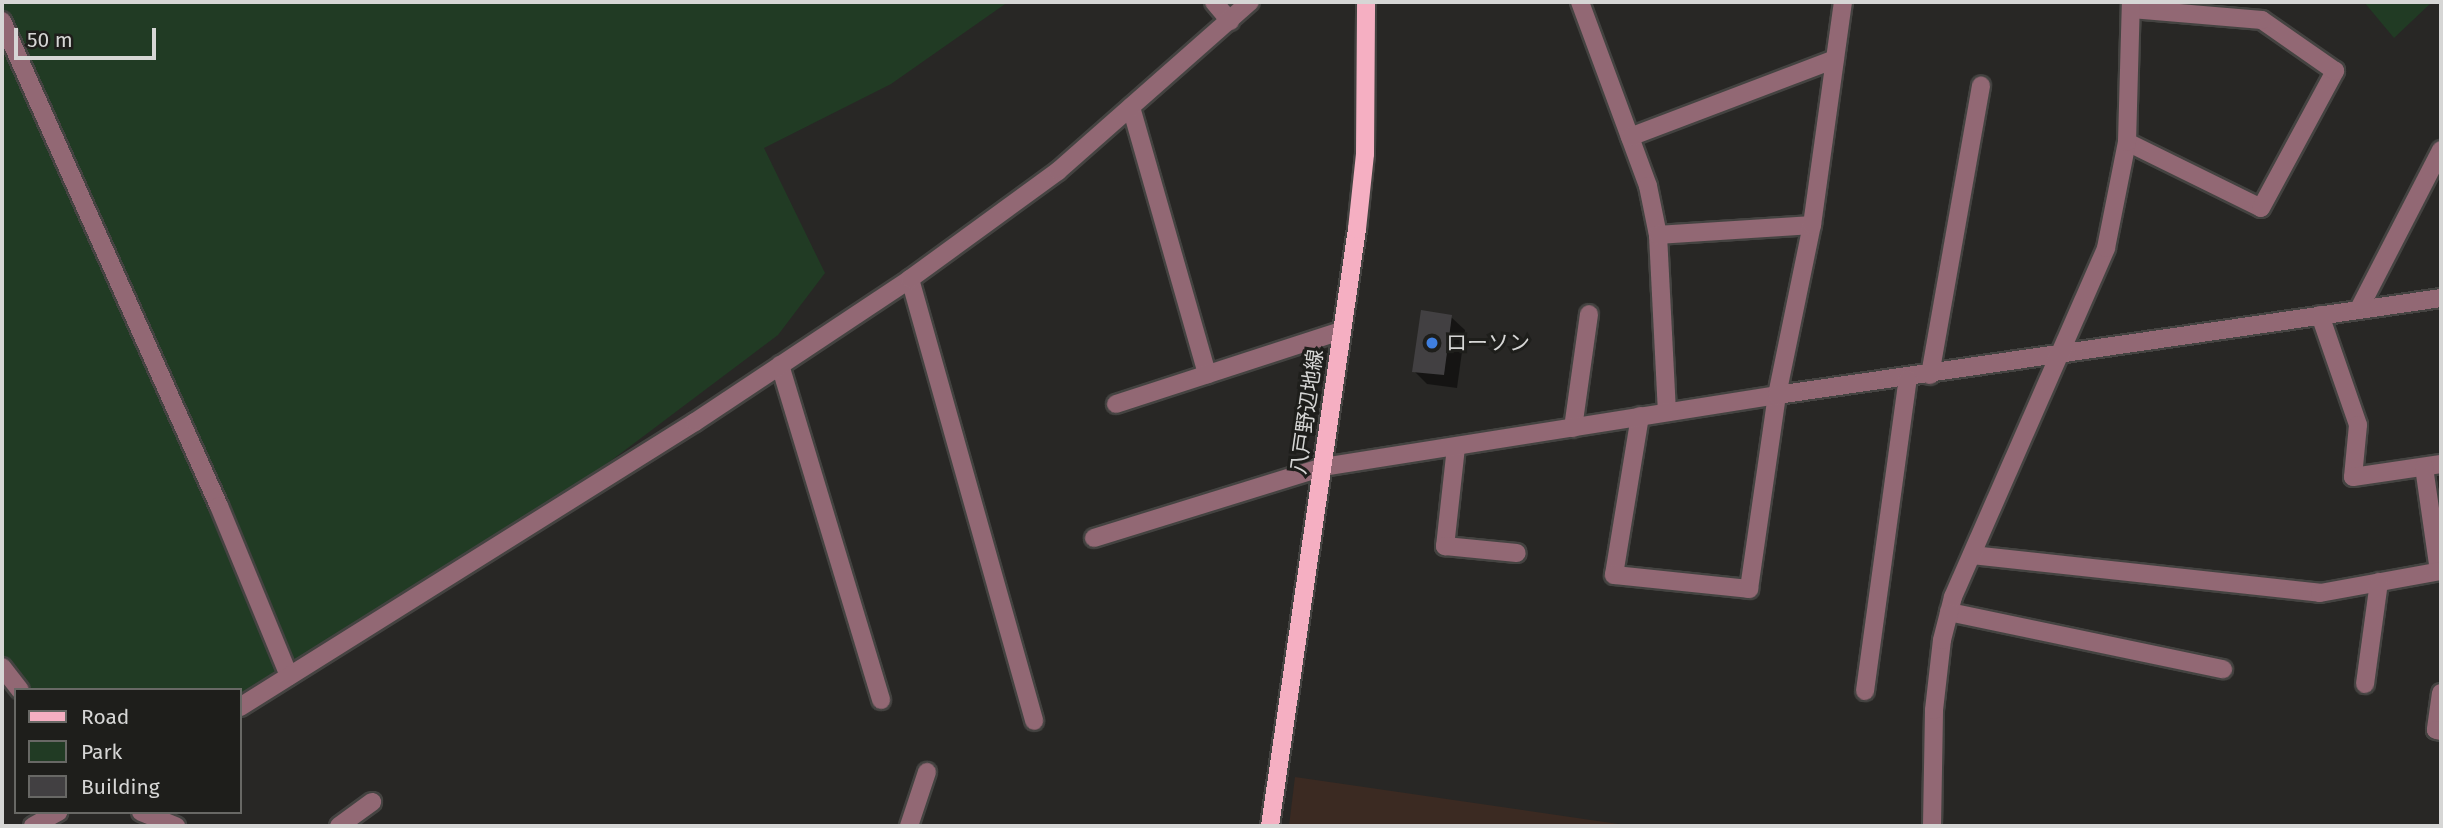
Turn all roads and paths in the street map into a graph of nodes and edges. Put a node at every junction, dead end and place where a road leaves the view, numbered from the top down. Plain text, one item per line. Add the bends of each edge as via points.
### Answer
1 (1214, 2) edge
2 (1250, 2) edge
3 (1366, 2) edge
4 (1580, 2) edge
5 (1843, 2) edge
6 (2131, 6) edge
7 (2, 21) edge
8 (1230, 21) junction
9 (1835, 59) junction
10 (1981, 85) dead end
11 (1131, 107) junction
12 (1630, 137) junction
13 (2127, 142) junction
14 (2441, 150) edge
15 (1812, 225) junction
16 (1658, 236) junction
17 (910, 279) junction
18 (2441, 298) edge
19 (2359, 309) junction
20 (1589, 314) dead end
21 (2320, 315) junction
22 (1342, 331) junction
23 (2062, 355) junction
24 (779, 366) junction
25 (1207, 374) junction
26 (1930, 375) junction
27 (1908, 379) junction
28 (1777, 395) junction
29 (1116, 404) dead end
30 (1667, 412) junction
31 (1640, 416) junction
32 (1573, 428) junction
33 (1456, 447) junction
34 (2432, 466) edge
35 (1323, 467) junction
36 (1094, 538) dead end
37 (1517, 553) dead end
38 (1972, 555) junction
39 (2440, 571) edge
40 (2379, 582) junction
41 (1949, 612) junction
42 (2, 667) edge
43 (2222, 669) dead end
44 (289, 676) junction
45 (2365, 684) dead end
46 (18, 688) edge
47 (1865, 691) dead end
48 (2441, 693) edge
49 (880, 700) dead end
50 (242, 706) edge
51 (1034, 721) dead end
52 (2441, 731) edge
53 (926, 772) dead end
54 (372, 802) dead end
55 (54, 814) edge
56 (146, 814) edge
57 (33, 826) edge
58 (175, 826) edge
59 (339, 826) edge
60 (909, 826) edge
61 (1270, 826) edge
62 (1932, 826) edge

1 - 8 street
2 - 8 street
3 - 22 main road, 八戸野辺地線 via 1365,154
4 - 12 street
5 - 9 street
6 - 13 street
6 - 13 street via 2262,20 2335,71 2261,208
7 - 44 street via 219,506
8 - 11 street
9 - 12 street
9 - 15 street
10 - 26 street
11 - 17 street via 1058,171
11 - 25 street
12 - 16 street via 1648,186
13 - 23 street via 2106,248
14 - 19 street
15 - 16 street
15 - 28 street
16 - 30 street
17 - 24 street
17 - 51 street
18 - 19 street
19 - 21 street
20 - 32 street
21 - 23 street
21 - 34 street via 2358,425 2353,477
22 - 25 street
22 - 35 main road, 八戸野辺地線
23 - 26 street
23 - 38 street
24 - 44 street
24 - 49 street
25 - 29 street
26 - 27 street
27 - 28 street
27 - 47 street
28 - 30 street
28 - 31 street via 1749,589 1614,575
30 - 31 street
31 - 32 street
32 - 33 street
33 - 35 street
33 - 37 street via 1445,546
34 - 39 street
35 - 36 street
35 - 61 main road, 八戸野辺地線
38 - 40 street via 2320,593
38 - 41 street
39 - 40 street
40 - 45 street
41 - 43 street
41 - 62 street via 1934,710
42 - 46 street
44 - 50 street
48 - 52 street via 2436,730
53 - 60 street
54 - 59 street
55 - 57 street
56 - 58 street

